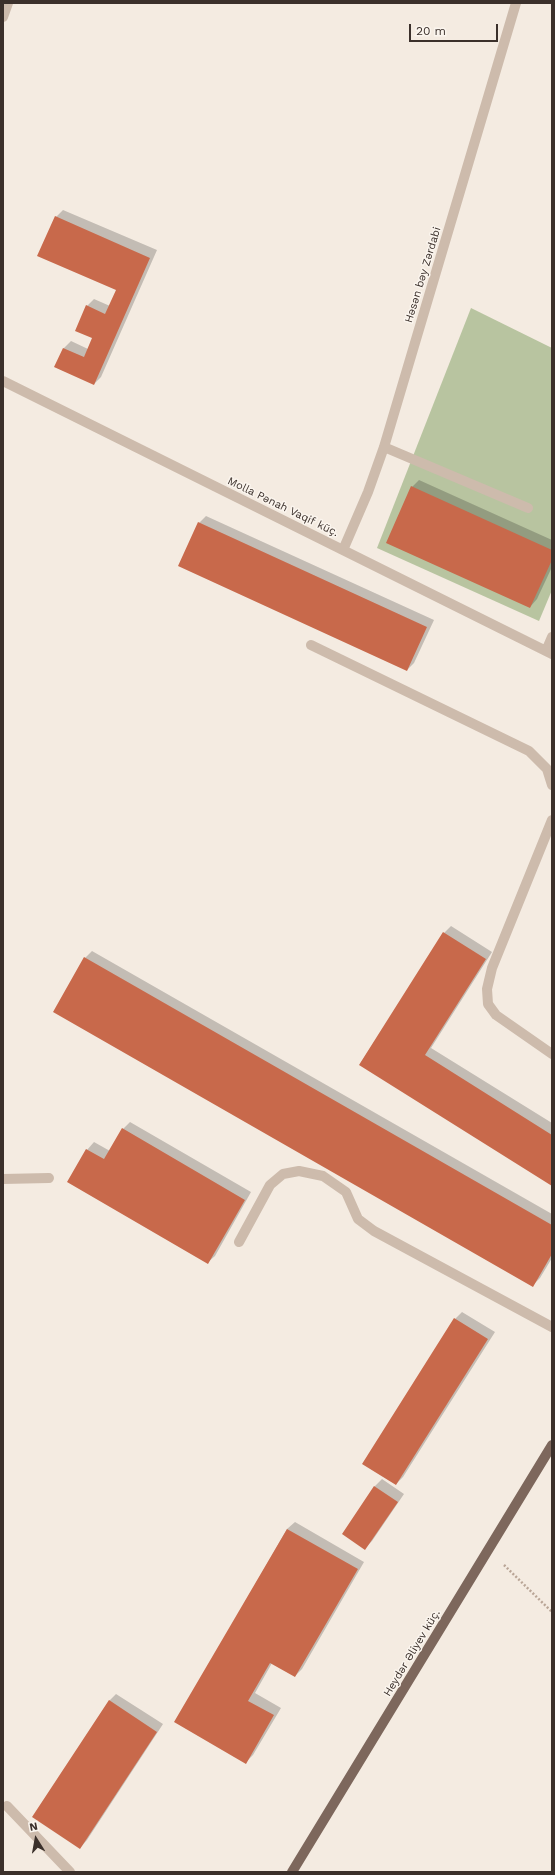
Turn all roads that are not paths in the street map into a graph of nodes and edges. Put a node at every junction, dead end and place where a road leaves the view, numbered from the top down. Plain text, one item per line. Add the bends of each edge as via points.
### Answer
1 (8, 3) edge
2 (516, 3) edge
3 (3, 17) edge
4 (3, 381) edge
5 (384, 447) junction
6 (528, 508) dead end
7 (343, 550) junction
8 (552, 637) edge
9 (311, 645) dead end
10 (549, 653) edge
11 (552, 785) edge
12 (552, 820) edge
13 (552, 1054) edge
14 (49, 1178) dead end
15 (3, 1179) edge
16 (239, 1242) dead end
17 (552, 1327) edge
18 (552, 1445) edge
19 (8, 1806) dead end
20 (70, 1872) edge
21 (292, 1872) edge

1 - 3 street
2 - 5 street, Həsən bəy Zərdabi
4 - 7 street, Molla Pənah Vaqif küç.
5 - 6 street
5 - 7 street, Həsən bəy Zərdabi
7 - 10 street, Molla Pənah Vaqif küç.
8 - 10 street
9 - 11 street via 529,751 547,769
12 - 13 street via 492,968 487,988 488,1004 496,1015
14 - 15 street
16 - 17 street via 270,1185 283,1174 299,1171 323,1176 346,1192 358,1218 374,1232
18 - 21 main road, Heydər Əliyev küç.
19 - 20 street

